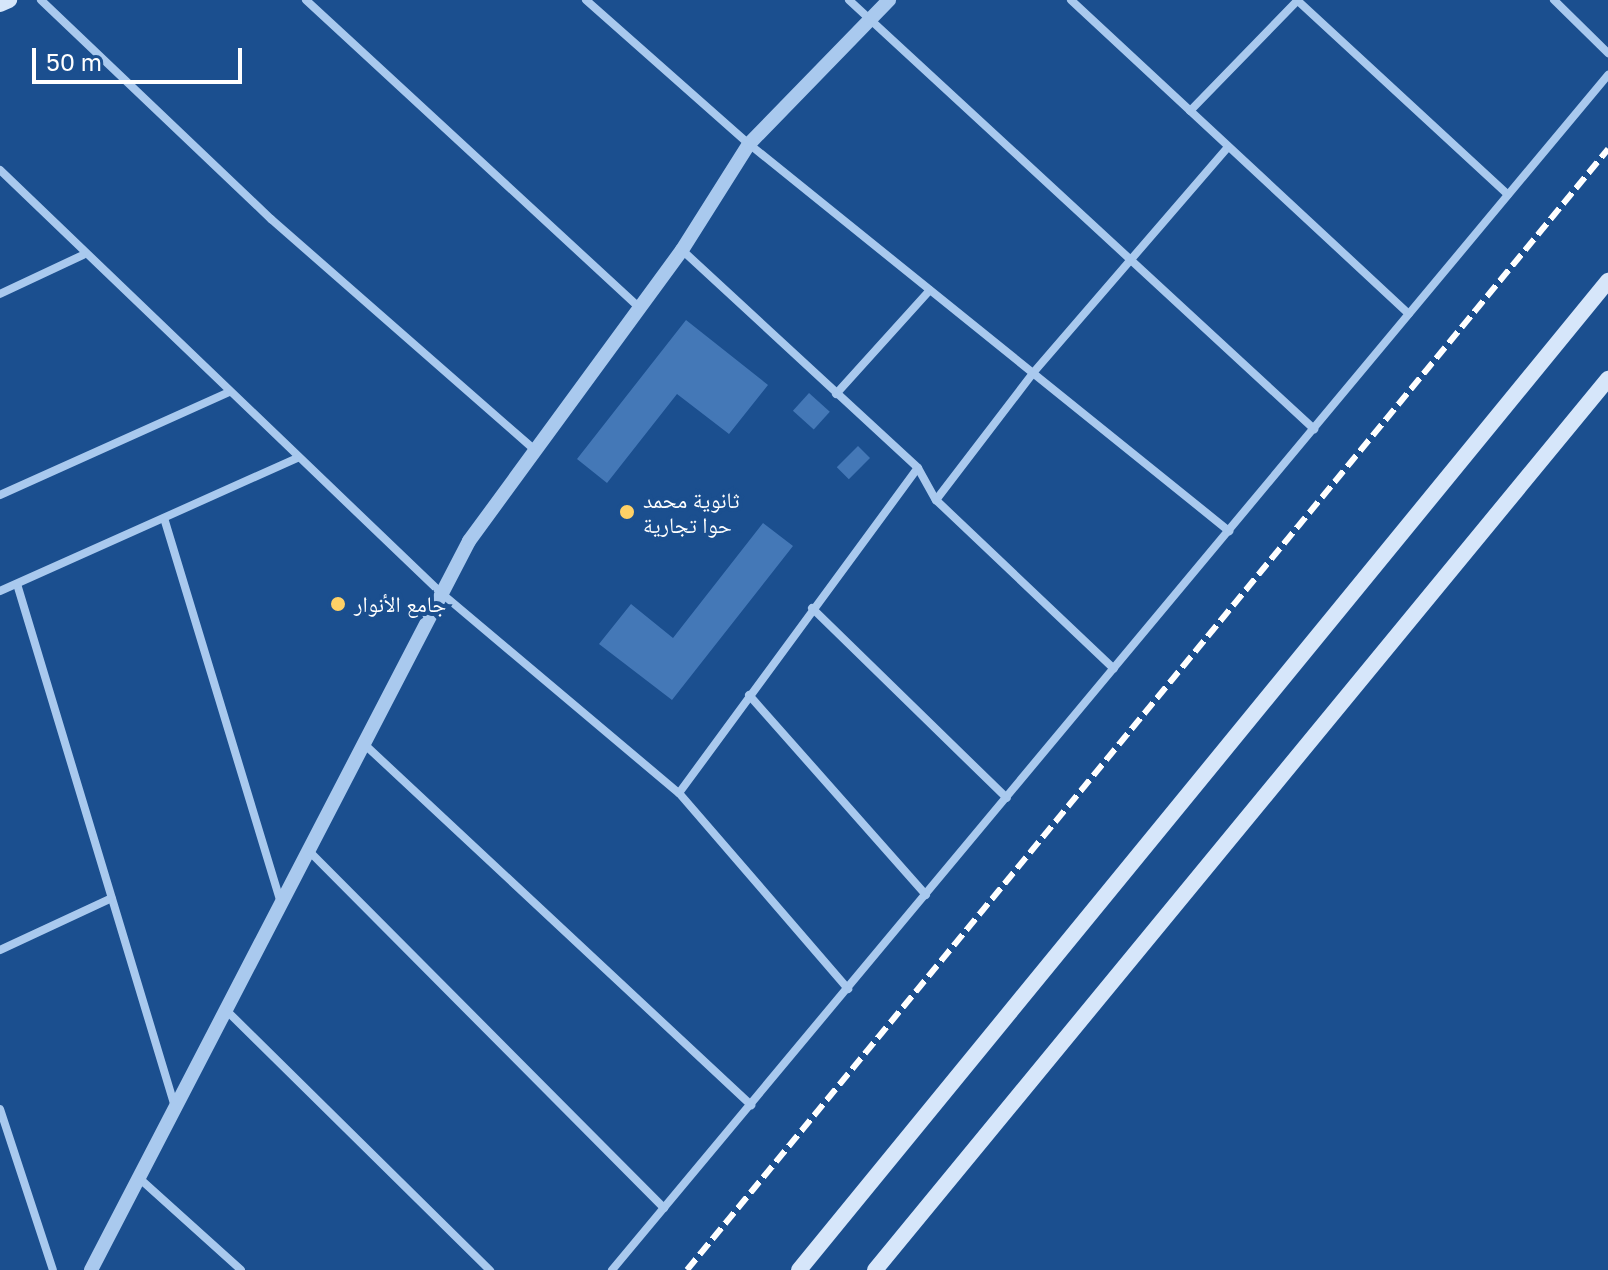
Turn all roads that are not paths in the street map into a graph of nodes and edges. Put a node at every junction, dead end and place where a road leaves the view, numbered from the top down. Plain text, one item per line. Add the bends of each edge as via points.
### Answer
1 (9, 0) edge
2 (41, 0) edge
3 (306, 0) edge
4 (586, 0) edge
5 (849, 0) edge
6 (889, 0) edge
7 (1071, 0) edge
8 (1298, 0) edge
9 (1554, 0) edge
10 (0, 4) edge
11 (869, 18) junction
12 (1608, 53) edge
13 (1608, 75) edge
14 (1190, 111) junction
15 (749, 144) junction
16 (1228, 147) junction
17 (0, 170) edge
18 (1508, 195) junction
19 (682, 250) junction
20 (83, 255) junction
21 (1132, 260) junction
22 (1608, 281) edge
23 (930, 290) junction
24 (0, 294) edge
25 (639, 307) junction
26 (1409, 314) junction
27 (1033, 373) junction
28 (1608, 379) edge
29 (229, 392) junction
30 (836, 394) junction
31 (1314, 429) junction
32 (534, 449) junction
33 (298, 458) junction
34 (918, 468) junction
35 (0, 495) edge
36 (936, 500) junction
37 (164, 518) junction
38 (1229, 531) junction
39 (17, 584) junction
40 (0, 591) edge
41 (440, 592) junction
42 (812, 608) junction
43 (1114, 669) junction
44 (749, 695) junction
45 (363, 743) junction
46 (679, 793) junction
47 (1007, 798) junction
48 (308, 850) junction
49 (926, 895) junction
50 (112, 898) junction
51 (281, 902) junction
52 (0, 950) edge
53 (848, 989) junction
54 (226, 1010) junction
55 (751, 1105) junction
56 (175, 1108) junction
57 (0, 1109) edge
58 (139, 1178) junction
59 (664, 1208) junction
60 (53, 1270) edge
61 (91, 1270) edge
62 (241, 1270) edge
63 (490, 1270) edge
64 (612, 1270) edge
65 (799, 1270) edge
66 (875, 1270) edge

1 - 10 main road
2 - 32 street via 271,219
3 - 25 street
4 - 15 street
5 - 11 street
6 - 11 street
7 - 14 street
8 - 14 street
8 - 18 street
9 - 12 street
11 - 15 street
11 - 21 street
13 - 18 street
14 - 16 street
15 - 19 street
15 - 23 street
16 - 21 street
16 - 26 street
17 - 20 street
18 - 26 street
19 - 25 street
19 - 30 street
20 - 24 street
20 - 29 street
21 - 27 street
21 - 31 street
22 - 65 main road
23 - 27 street
23 - 30 street
25 - 32 street
26 - 31 street
27 - 36 street
27 - 38 street
28 - 66 main road
29 - 33 street
29 - 35 street
30 - 34 street
31 - 38 street
32 - 41 street
33 - 37 street
33 - 41 street
34 - 36 street
34 - 42 street
36 - 43 street
37 - 39 street
37 - 51 street
38 - 43 street
39 - 40 street
39 - 50 street
41 - 45 street
41 - 46 street
42 - 44 street
42 - 47 street
43 - 47 street
44 - 46 street
44 - 49 street
45 - 48 street
45 - 55 street
46 - 53 street
47 - 49 street
48 - 51 street
48 - 59 street
49 - 53 street
50 - 52 street
50 - 56 street
51 - 54 street
53 - 55 street
54 - 56 street
54 - 63 street
55 - 59 street
56 - 58 street
57 - 60 street
58 - 61 street
58 - 62 street
59 - 64 street

